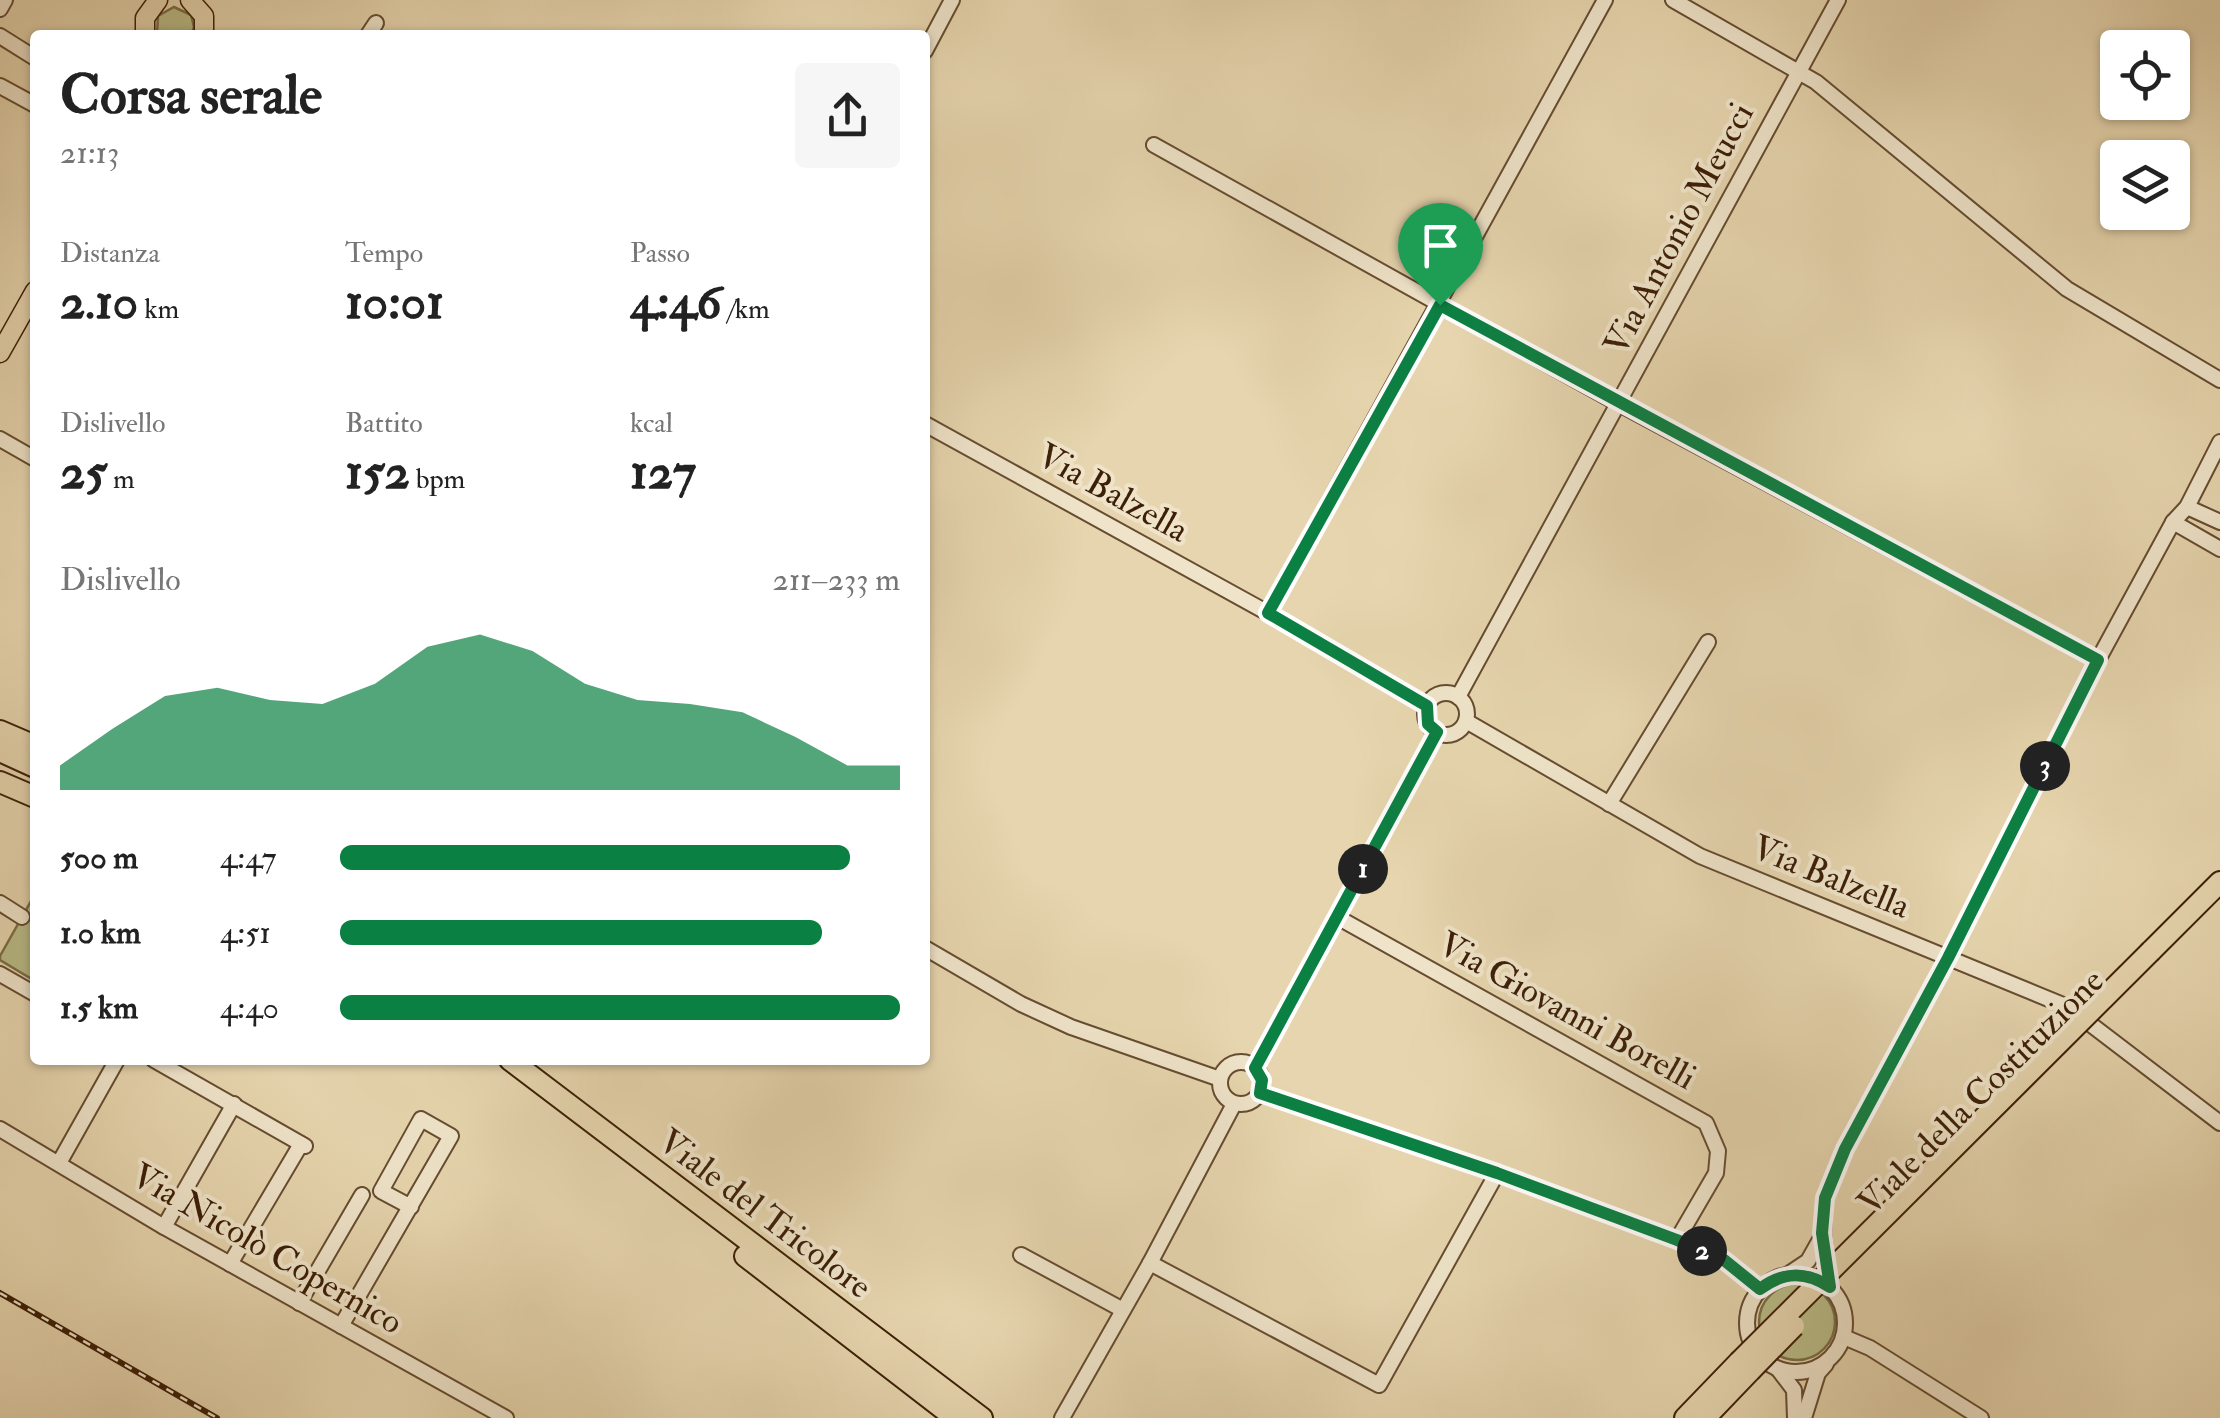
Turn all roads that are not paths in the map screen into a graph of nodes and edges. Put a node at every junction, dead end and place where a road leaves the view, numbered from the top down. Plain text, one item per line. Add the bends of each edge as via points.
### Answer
1 (5, 0) edge
2 (157, 0) edge
3 (192, 0) edge
4 (952, 0) edge
5 (1605, 0) edge
6 (1674, 0) edge
7 (1838, 0) edge
8 (0, 9) edge
9 (145, 30) edge
10 (204, 30) edge
11 (0, 36) edge
12 (930, 42) edge
13 (30, 55) edge
14 (1798, 70) junction
15 (0, 86) edge
16 (30, 102) edge
17 (1154, 145) dead end
18 (30, 300) edge
19 (1440, 305) junction
20 (0, 354) edge
21 (2220, 380) edge
22 (1619, 404) junction
23 (930, 427) edge
24 (0, 439) edge
25 (2220, 442) edge
26 (30, 456) edge
27 (2187, 507) junction
28 (2173, 522) junction
29 (2220, 522) edge
30 (2220, 549) edge
31 (1268, 613) junction
32 (1708, 642) dead end
33 (2098, 660) junction
34 (1458, 697) junction
35 (1427, 706) junction
36 (1466, 721) junction
37 (0, 731) edge
38 (1437, 732) junction
39 (30, 744) edge
40 (0, 751) edge
41 (30, 765) edge
42 (0, 766) edge
43 (30, 779) edge
44 (0, 782) edge
45 (30, 795) edge
46 (1609, 804) junction
47 (2220, 882) edge
48 (2220, 898) edge
49 (0, 904) edge
50 (1337, 916) junction
51 (22, 917) dead end
52 (930, 951) edge
53 (1948, 958) junction
54 (2153, 958) junction
55 (0, 974) edge
56 (30, 991) edge
57 (114, 1065) edge
58 (163, 1065) edge
59 (497, 1065) edge
60 (516, 1065) edge
61 (1255, 1068) junction
62 (1220, 1079) junction
63 (1260, 1093) junction
64 (234, 1104) junction
65 (1234, 1104) junction
66 (2220, 1123) edge
67 (0, 1129) edge
68 (58, 1163) junction
69 (1497, 1173) junction
70 (362, 1196) dead end
71 (676, 1196) junction
72 (411, 1208) junction
73 (699, 1212) junction
74 (164, 1226) junction
75 (1822, 1233) junction
76 (1677, 1240) junction
77 (1021, 1255) dead end
78 (1150, 1263) junction
79 (230, 1264) junction
80 (1787, 1274) junction
81 (1830, 1287) junction
82 (1760, 1289) junction
83 (300, 1303) junction
84 (1123, 1310) junction
85 (341, 1326) junction
86 (1844, 1337) junction
87 (1829, 1360) junction
88 (1744, 1367) junction
89 (1778, 1369) junction
90 (506, 1418) edge
91 (955, 1418) edge
92 (982, 1418) edge
93 (1062, 1418) edge
94 (1686, 1418) edge
95 (1705, 1418) edge
96 (1794, 1418) edge
97 (1804, 1418) edge
98 (1982, 1418) edge

1 - 8 street
2 - 9 main road via 144,18
3 - 10 main road via 204,16
4 - 12 street
5 - 19 street
6 - 14 street
7 - 14 street, Via Antonio Meucci
11 - 13 street
14 - 21 street via 2066,289
14 - 22 street, Via Antonio Meucci
15 - 16 street
17 - 19 street
18 - 20 main road
19 - 22 street
19 - 31 street
22 - 33 street
22 - 34 street, Via Antonio Meucci
23 - 31 street, Via Balzella
24 - 26 street
25 - 27 street
27 - 28 street
27 - 29 street
28 - 30 street
28 - 33 street
31 - 35 street, Via Balzella
32 - 46 street
33 - 53 street
34 - 35 street via 1440,694
34 - 36 street
35 - 38 street via 1428,724
36 - 38 street via 1450,734
36 - 46 street, Via Balzella
37 - 39 highway
38 - 50 street
40 - 41 highway
42 - 43 highway
44 - 45 highway
46 - 53 street, Via Balzella via 1700,856
47 - 54 highway, Viale della Costituzione
48 - 54 highway, Viale della Costituzione
49 - 51 street
50 - 61 street
50 - 76 street, Via Giovanni Borelli via 1706,1123 1718,1151 1716,1173
52 - 62 street via 1070,1028
53 - 66 street, Via Balzella via 2068,1008
53 - 75 street via 1845,1149 1825,1198
54 - 88 highway, Viale della Costituzione, bridge
55 - 56 street
57 - 68 street
58 - 64 street
59 - 71 highway, Viale del Tricolore
60 - 71 highway, Viale del Tricolore
61 - 62 street via 1237,1062
61 - 63 street
62 - 65 street
63 - 65 street via 1252,1102
63 - 69 street
64 - 74 street
64 - 79 street via 303,1145
65 - 78 street
67 - 68 street, Via Nicolò Copernico
68 - 74 street, Via Nicolò Copernico
69 - 76 street
69 - 78 street via 1379,1385
70 - 83 street
71 - 73 highway, Viale del Tricolore
72 - 72 street via 381,1191 422,1119 451,1136
72 - 85 street
73 - 91 highway, Viale del Tricolore
73 - 92 highway, Viale del Tricolore
74 - 79 street, Via Nicolò Copernico
75 - 80 street via 1808,1261
75 - 81 street
76 - 82 street via 1724,1260
77 - 84 street
78 - 84 street
79 - 83 street, Via Nicolò Copernico
80 - 81 street
80 - 82 street
81 - 86 street via 1844,1310
82 - 89 street via 1747,1327 1756,1352
83 - 85 street, Via Nicolò Copernico
84 - 93 street
85 - 90 street, Via Nicolò Copernico
86 - 87 street
86 - 98 street
87 - 89 street via 1805,1372
87 - 97 street
88 - 94 highway
88 - 95 highway, Viale della Costituzione
89 - 96 street via 1794,1390

